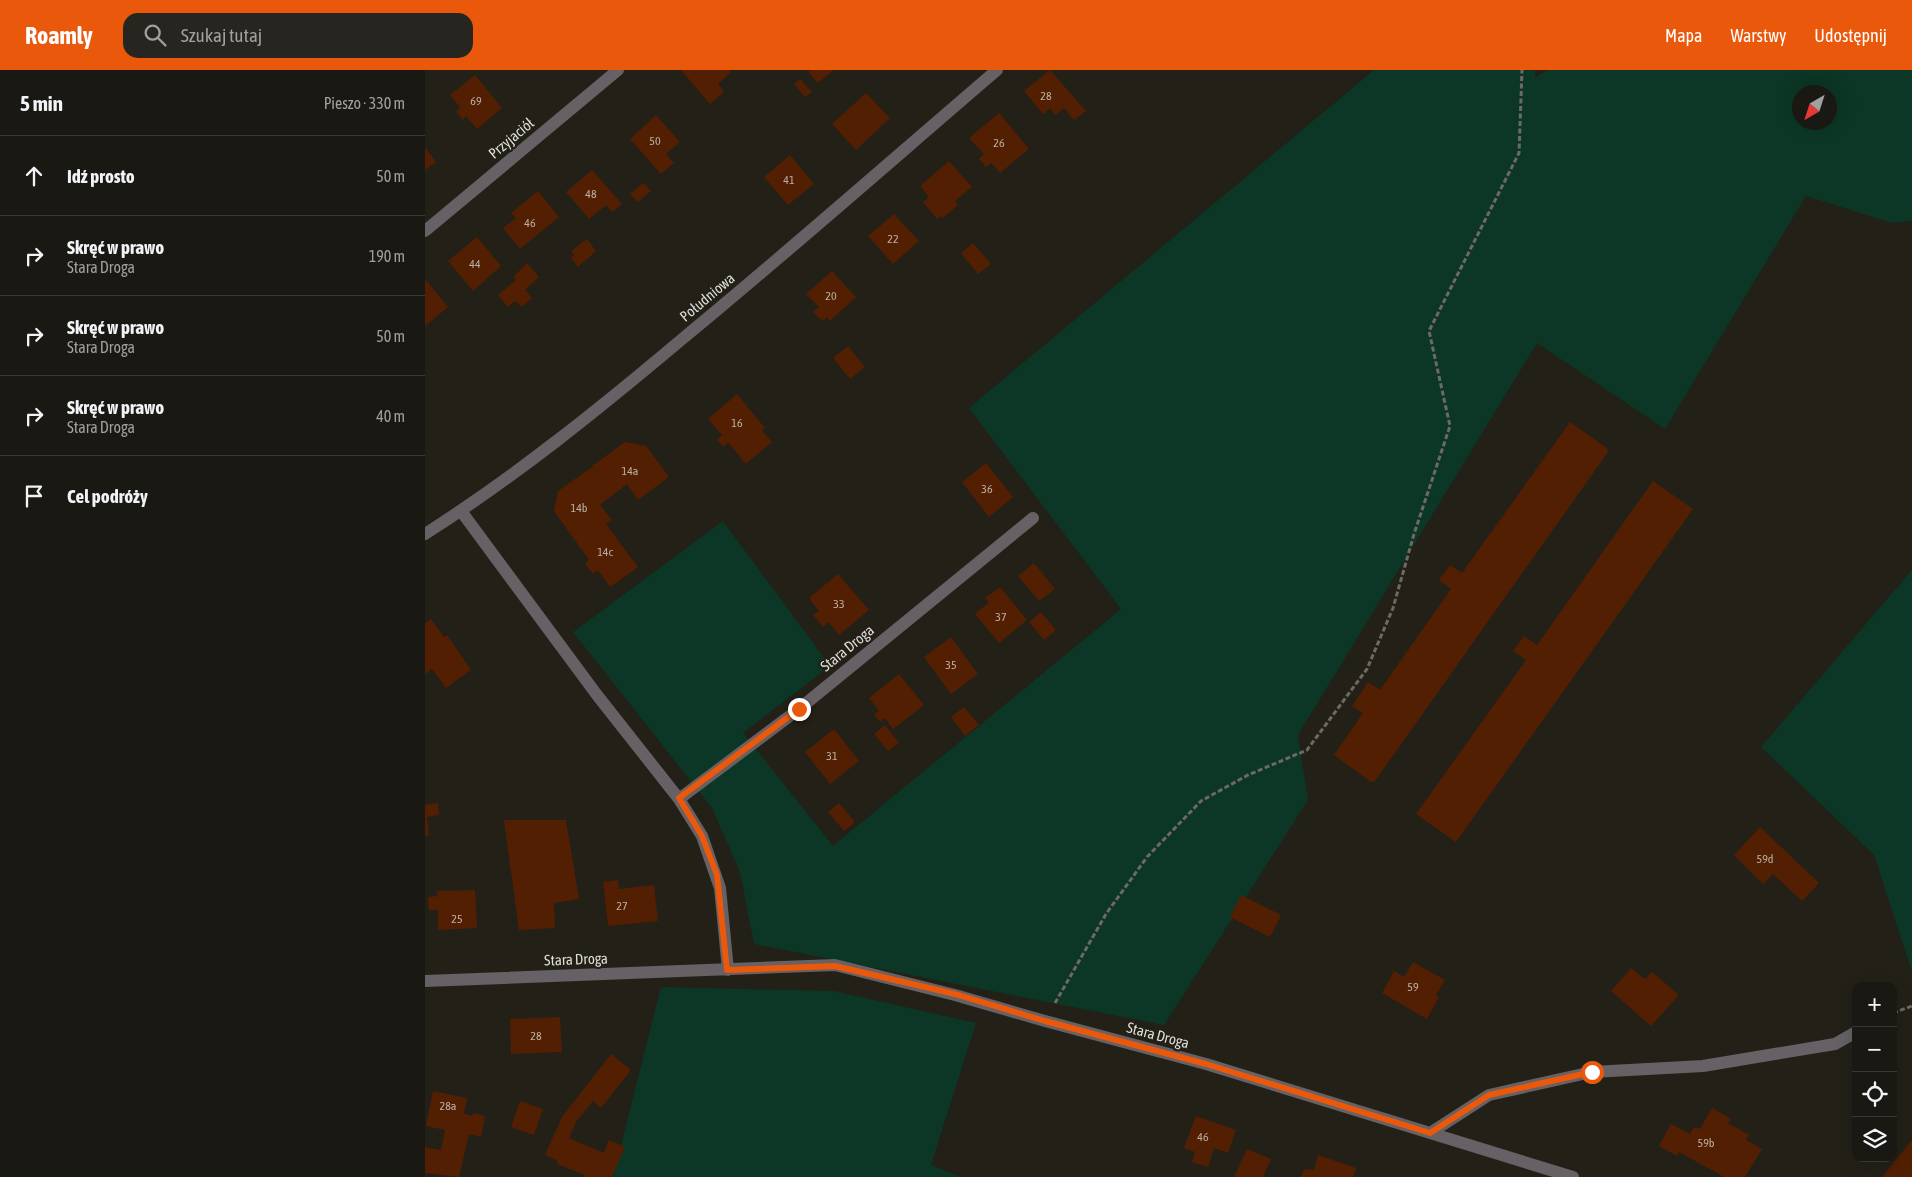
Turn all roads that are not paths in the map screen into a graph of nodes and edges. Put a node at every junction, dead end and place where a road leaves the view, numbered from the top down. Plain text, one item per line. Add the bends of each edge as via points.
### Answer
1 (618, 70) edge
2 (997, 70) edge
3 (425, 230) edge
4 (461, 511) junction
5 (1033, 518) dead end
6 (425, 534) edge
7 (679, 798) junction
8 (727, 970) junction
9 (425, 981) edge
10 (1852, 1034) edge
11 (1430, 1133) junction
12 (1573, 1177) edge

1 - 3 street, Przyjaciół
2 - 4 street, Południowa via 582,422
4 - 6 street, Południowa
4 - 7 street via 597,695
5 - 7 street, Stara Droga via 799,709
7 - 8 street via 702,836 717,875
8 - 9 street, Stara Droga
8 - 11 street, Stara Droga via 835,966 955,994 1206,1064
10 - 11 street via 1835,1044 1703,1066 1592,1072 1489,1095
11 - 12 street, Stara Droga

